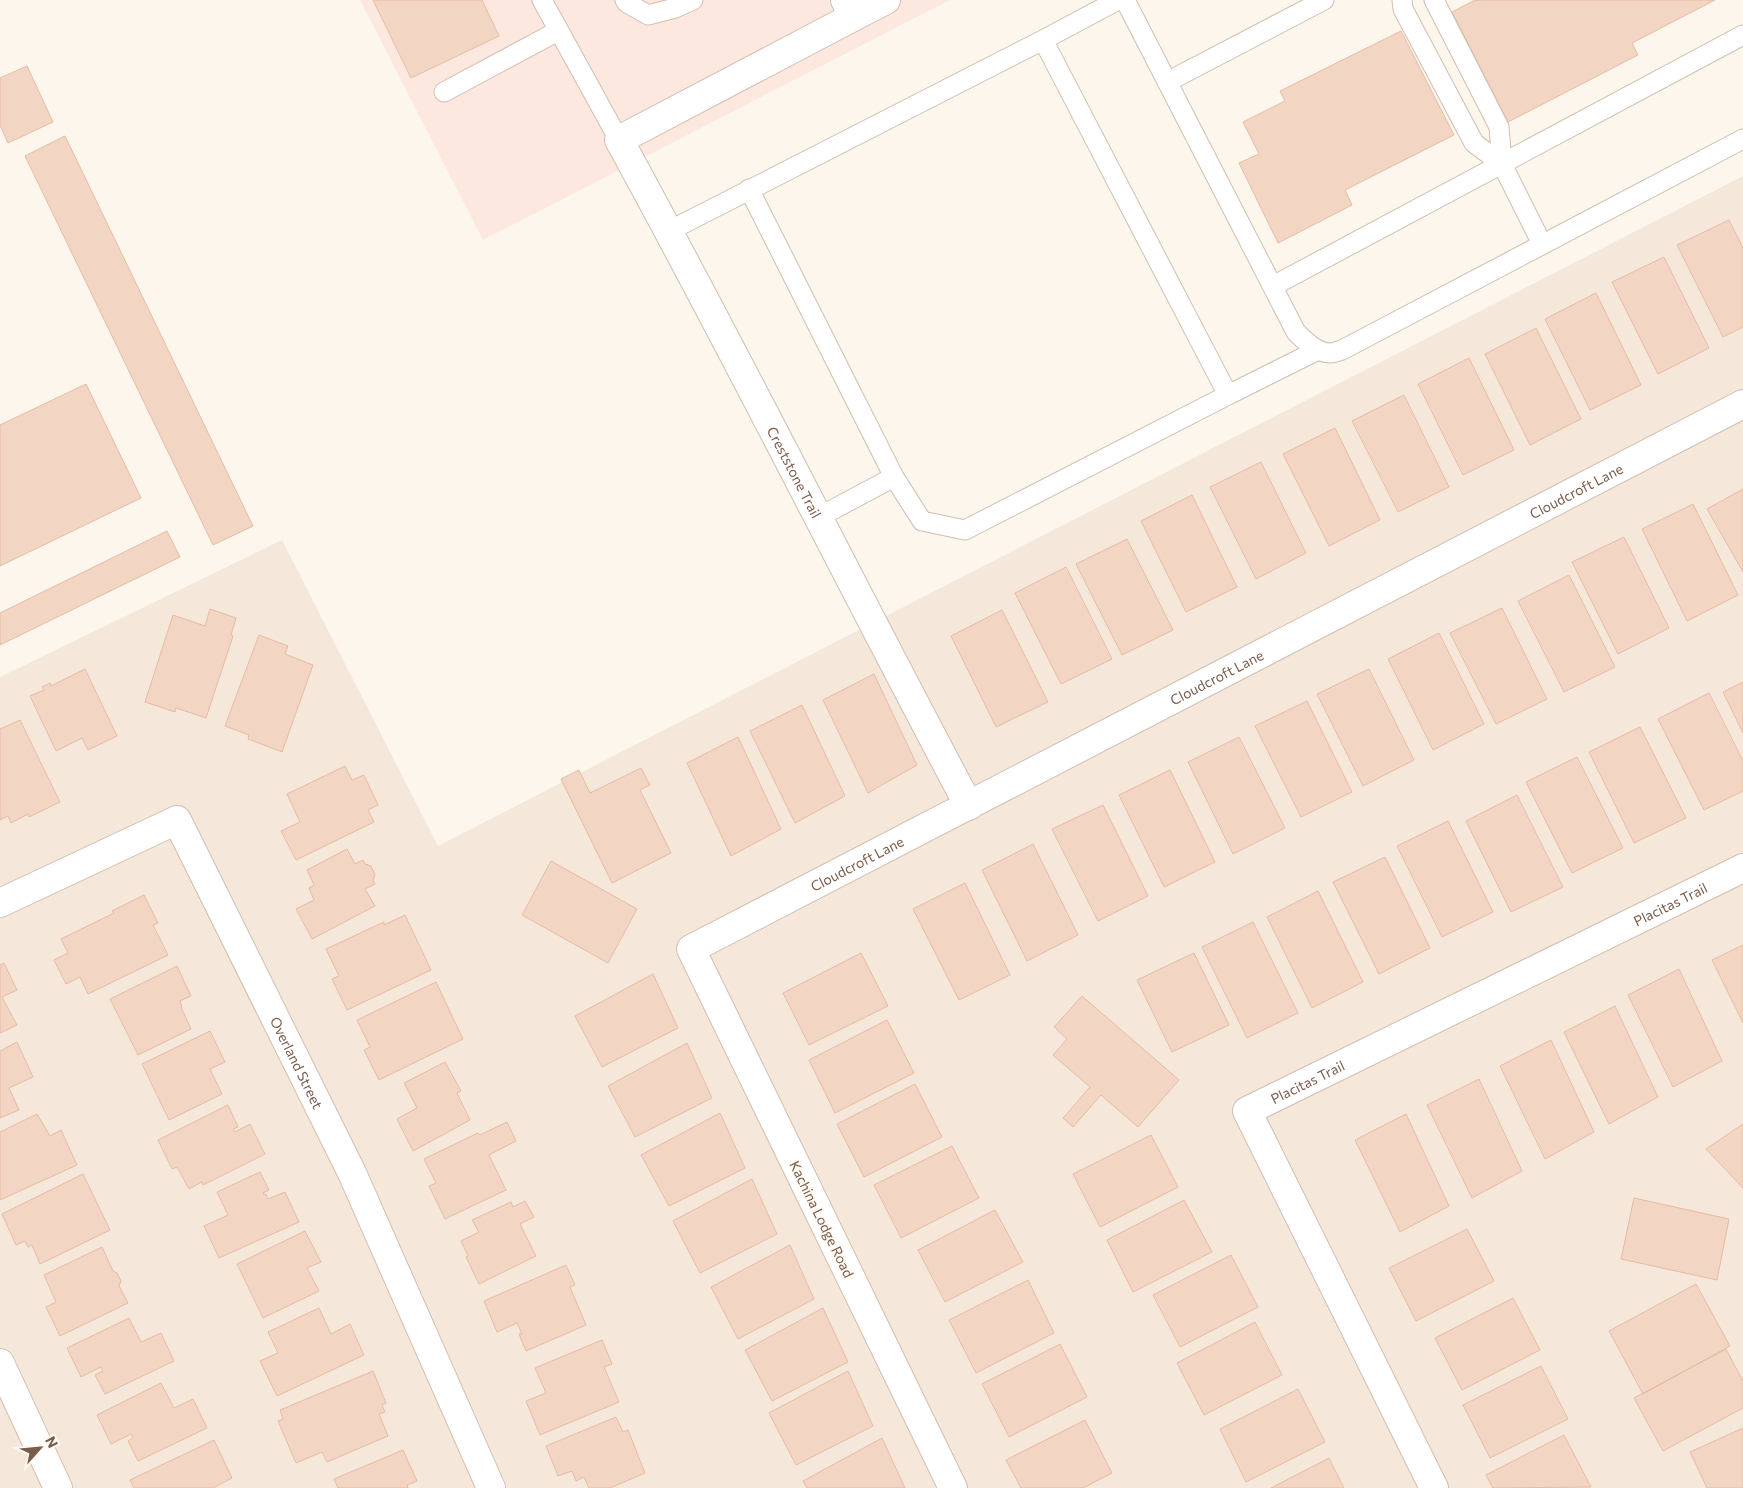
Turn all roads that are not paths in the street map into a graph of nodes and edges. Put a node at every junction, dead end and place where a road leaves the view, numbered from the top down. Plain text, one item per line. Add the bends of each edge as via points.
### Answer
1 (542, 0) edge
2 (625, 0) edge
3 (693, 0) edge
4 (886, 0) edge
5 (1118, 0) edge
6 (1125, 0) edge
7 (1324, 0) edge
8 (1402, 0) edge
9 (1434, 0) edge
10 (849, 8) edge
11 (558, 31) junction
12 (1743, 35) edge
13 (1043, 40) junction
14 (1167, 82) junction
15 (444, 92) dead end
16 (1743, 139) edge
17 (619, 140) junction
18 (1502, 164) junction
19 (749, 189) junction
20 (669, 231) junction
21 (1542, 244) junction
22 (1273, 286) junction
23 (1318, 350) junction
24 (1228, 395) junction
25 (1743, 404) edge
26 (894, 477) junction
27 (818, 518) junction
28 (969, 806) junction
29 (1743, 868) edge
30 (0, 903) edge
31 (691, 949) joint
32 (0, 1362) edge
33 (58, 1488) edge
34 (490, 1488) edge
35 (953, 1488) edge
36 (1434, 1488) edge

1 - 11 lane
2 - 3 lane via 648,15
4 - 10 street
5 - 13 lane
6 - 14 lane
7 - 14 lane
8 - 18 lane via 1403,9 1474,143
9 - 18 lane via 1499,127
10 - 17 street
11 - 15 lane
11 - 17 lane
12 - 18 lane
13 - 19 lane
13 - 24 lane
14 - 22 lane
16 - 21 lane
17 - 20 street, Creststone Trail
18 - 21 lane
18 - 22 lane
19 - 20 lane
19 - 26 lane
20 - 27 street, Creststone Trail
21 - 23 lane via 1342,350 1330,353
22 - 23 lane via 1296,332
23 - 24 lane
24 - 26 lane via 965,530 922,521
25 - 28 street, Cloudcroft Lane
26 - 27 lane
27 - 28 street, Creststone Trail
28 - 31 street, Cloudcroft Lane
29 - 36 street, Placitas Trail via 1248,1111
30 - 34 street, Overland Street via 177,820 352,1173
31 - 35 street, Kachina Lodge Road
32 - 33 street

